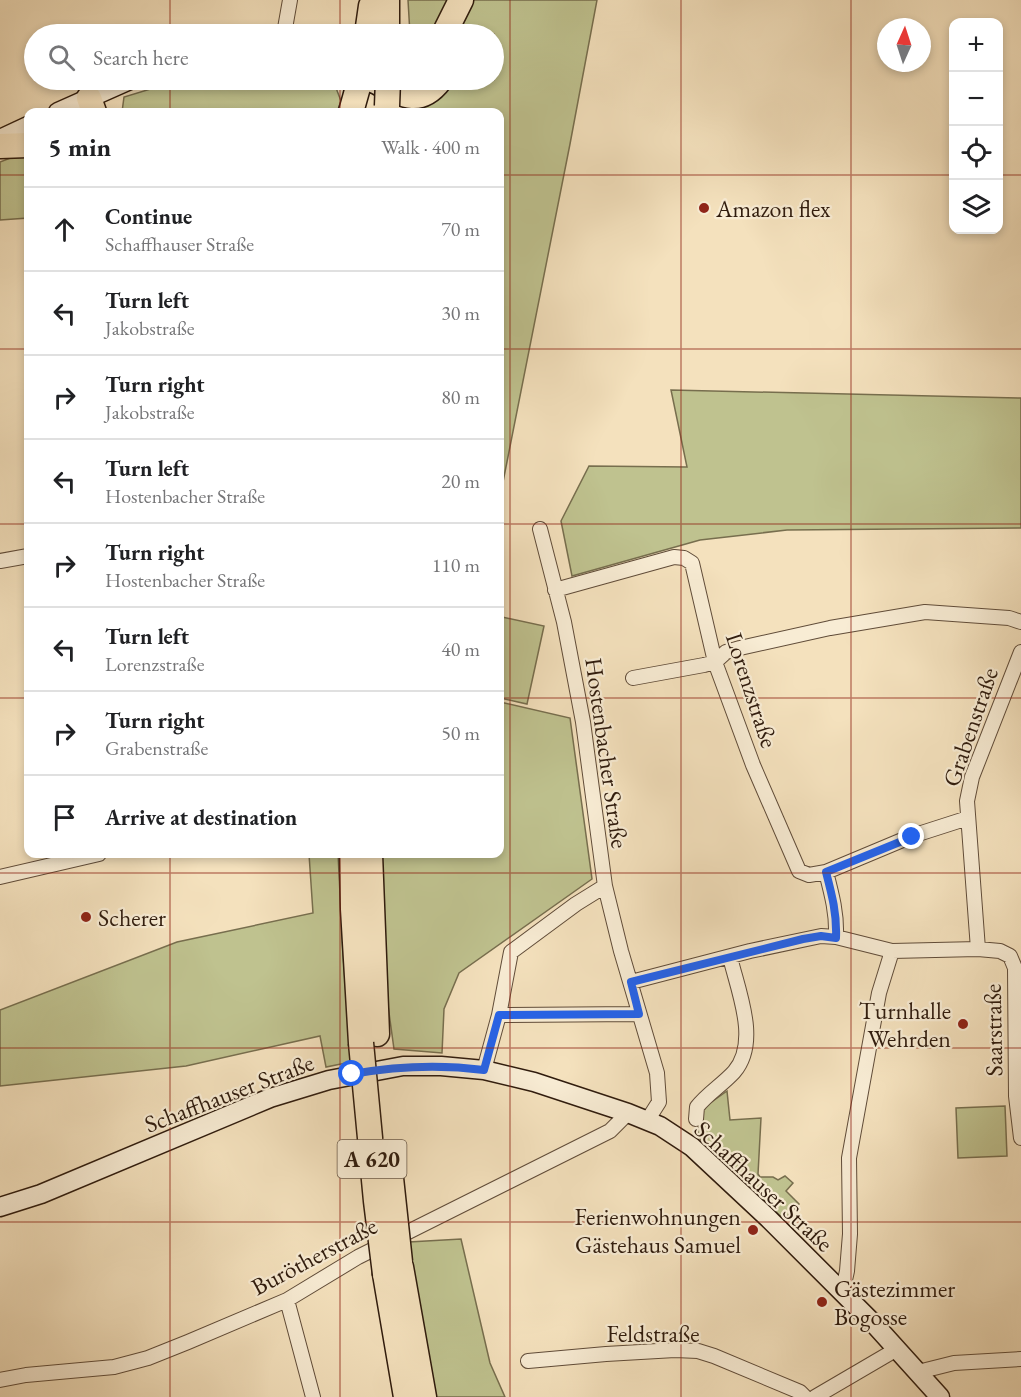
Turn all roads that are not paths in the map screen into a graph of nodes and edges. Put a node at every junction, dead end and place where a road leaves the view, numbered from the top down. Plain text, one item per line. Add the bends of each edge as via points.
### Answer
1 (290, 0) edge
2 (461, 0) edge
3 (478, 0) edge
4 (376, 2) edge
5 (286, 24) edge
6 (371, 24) edge
7 (384, 24) edge
8 (449, 24) edge
9 (468, 24) edge
10 (113, 90) edge
11 (429, 90) edge
12 (369, 98) edge
13 (85, 106) edge
14 (24, 128) edge
15 (0, 139) edge
16 (24, 144) edge
17 (0, 146) edge
18 (540, 529) dead end
19 (24, 557) edge
20 (0, 561) edge
21 (555, 590) junction
22 (1021, 622) edge
23 (1021, 652) edge
24 (716, 662) junction
25 (633, 678) dead end
26 (968, 818) junction
27 (82, 858) edge
28 (352, 858) edge
29 (370, 858) edge
30 (826, 872) junction
31 (0, 877) edge
32 (605, 886) junction
33 (836, 938) junction
34 (978, 949) junction
35 (892, 951) junction
36 (730, 957) junction
37 (631, 982) junction
38 (639, 1014) junction
39 (499, 1015) junction
40 (369, 1041) junction
41 (484, 1070) junction
42 (628, 1113) junction
43 (696, 1119) dead end
44 (647, 1121) junction
45 (1021, 1138) edge
46 (0, 1207) edge
47 (393, 1270) junction
48 (837, 1287) junction
49 (286, 1300) junction
50 (897, 1349) junction
51 (1021, 1359) edge
52 (528, 1361) dead end
53 (918, 1372) junction
54 (0, 1380) edge
55 (313, 1397) edge
56 (406, 1397) edge
57 (424, 1397) edge
58 (805, 1397) edge
59 (815, 1397) edge
60 (940, 1397) edge

1 - 5 street
2 - 8 highway
3 - 9 highway
4 - 6 highway
4 - 7 highway
10 - 13 street
11 - 12 highway via 408,97
14 - 15 street
16 - 17 highway
18 - 21 street, Hostenbacher Straße
19 - 20 street
21 - 24 street, Lorenzstraße via 664,559 684,558 692,562
21 - 32 street, Hostenbacher Straße via 583,722
22 - 24 street via 925,612 748,646 726,652
23 - 26 street, Grabenstraße via 972,777
24 - 25 street
24 - 30 street, Lorenzstraße via 753,765 799,871 809,876
26 - 30 street, Grabenstraße
26 - 34 street, Grabenstraße
27 - 31 street
28 - 40 highway, A 620 via 353,909
29 - 40 highway, A 620
30 - 33 street via 836,912
32 - 37 street, Hostenbacher Straße
32 - 39 street via 511,952
33 - 35 street
33 - 36 street via 803,939
34 - 35 street
34 - 45 street, Saarstraße via 1010,956 1015,968 1016,1096
35 - 48 street via 879,993 849,1158 847,1271 845,1280
36 - 37 street
36 - 43 street via 744,1016 744,1056 697,1107
37 - 38 street, Hostenbacher Straße
38 - 39 street
38 - 44 street, Hostenbacher Straße via 657,1073 660,1102
39 - 41 street
40 - 47 highway, A 620, bridge via 376,1201
41 - 42 street, Schaffhauser Straße
41 - 46 street, Schaffhauser Straße via 403,1066 329,1080 270,1098 41,1194
42 - 44 street, Schaffhauser Straße
42 - 49 street, Burötherstraße via 610,1131 358,1257
44 - 48 street, Schaffhauser Straße via 692,1147
47 - 56 highway, A 620
47 - 57 highway, A 620
48 - 50 street, Schaffhauser Straße
49 - 54 street, Burötherstraße via 137,1361
49 - 55 street
50 - 53 street, Schaffhauser Straße
50 - 59 street
51 - 53 street via 954,1364
52 - 58 street, Feldstraße via 698,1352
53 - 60 street, Schaffhauser Straße

